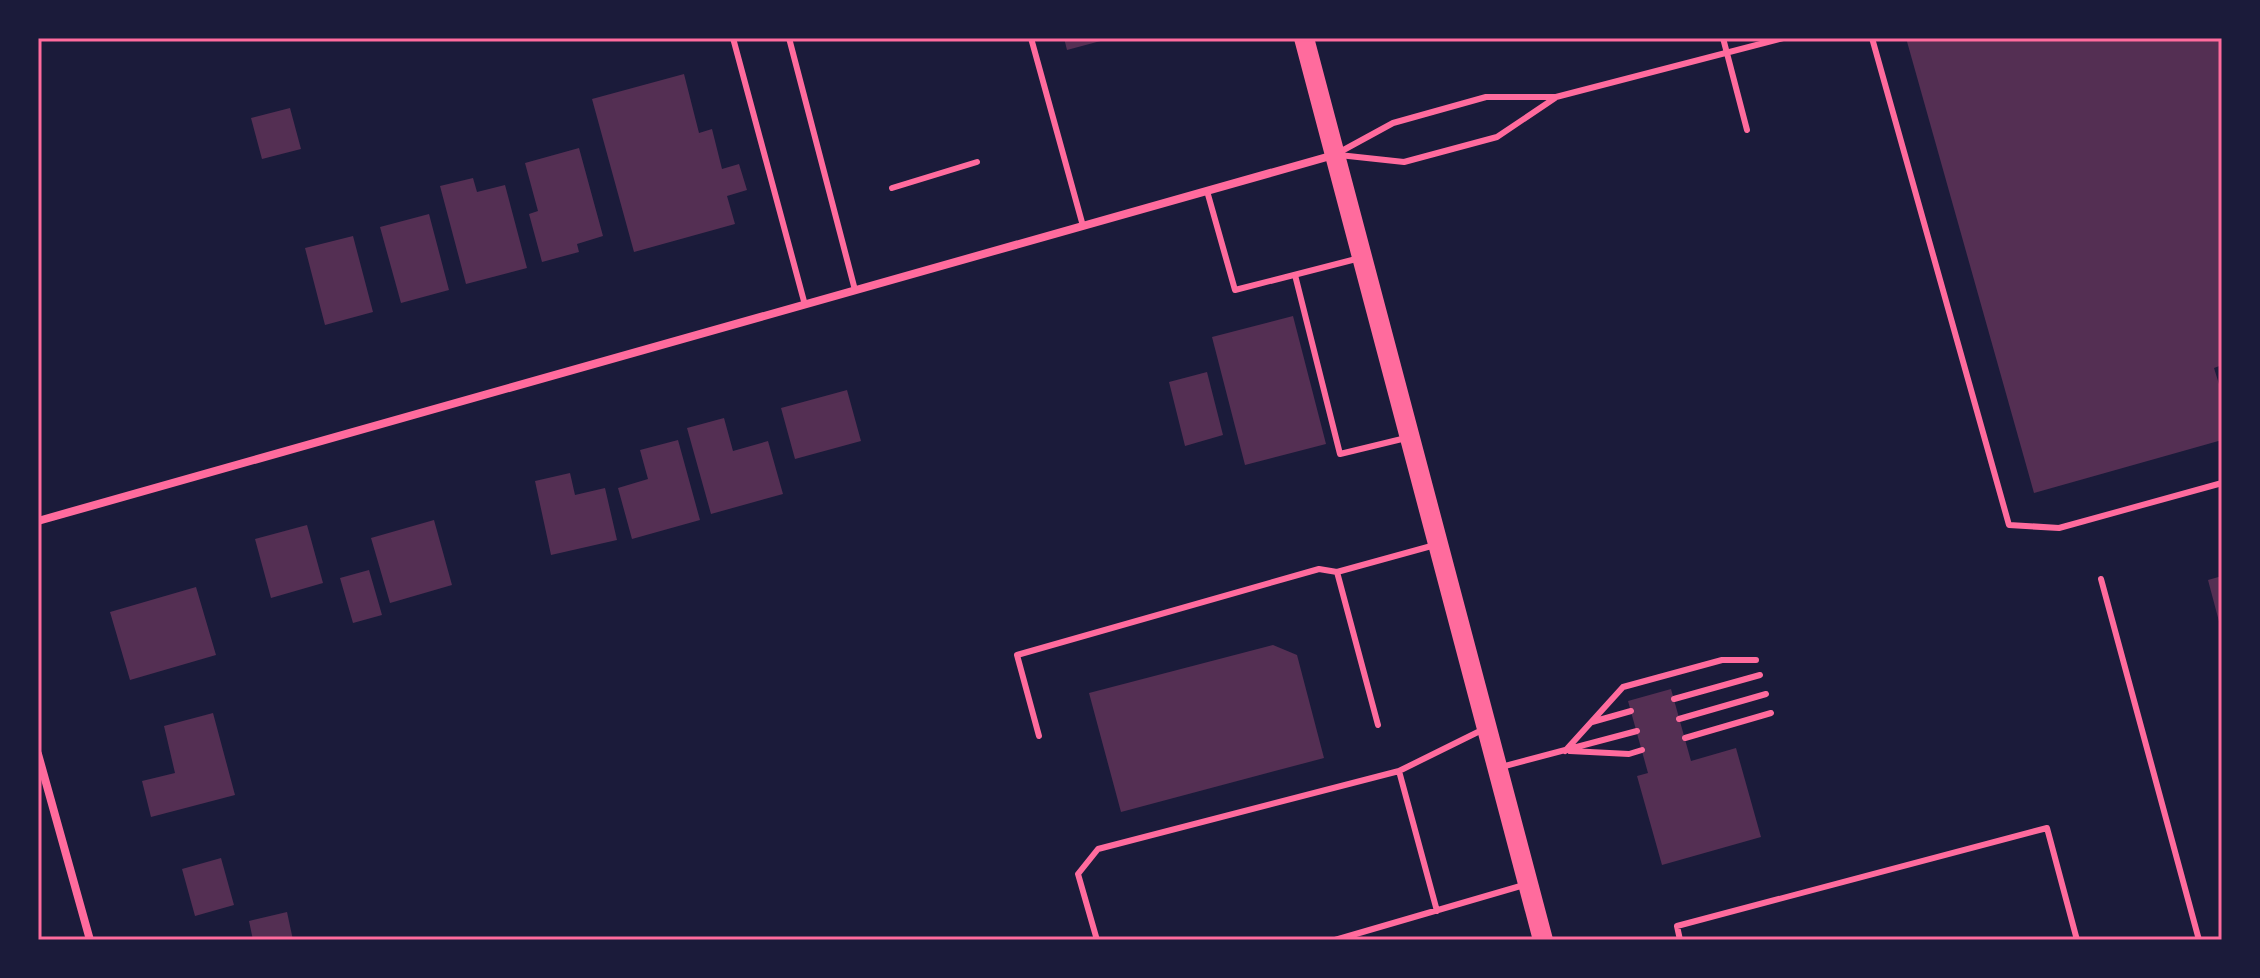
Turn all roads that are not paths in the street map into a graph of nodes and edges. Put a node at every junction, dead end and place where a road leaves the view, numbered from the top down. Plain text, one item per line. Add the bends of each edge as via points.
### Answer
1 (733, 38) edge
2 (789, 38) edge
3 (1031, 38) edge
4 (1304, 38) edge
5 (1723, 38) edge
6 (1783, 38) edge
7 (1872, 38) edge
8 (1727, 53) junction
9 (1556, 97) junction
10 (1747, 130) dead end
11 (1335, 155) junction
12 (977, 162) dead end
13 (892, 188) dead end
14 (1207, 191) junction
15 (1083, 226) junction
16 (1362, 257) junction
17 (1295, 275) junction
18 (855, 290) junction
19 (805, 305) junction
20 (1410, 437) junction
21 (2222, 483) edge
22 (38, 521) edge
23 (1438, 544) junction
24 (1337, 572) junction
25 (2101, 579) dead end
26 (1756, 660) dead end
27 (1760, 675) dead end
28 (1766, 694) dead end
29 (1674, 699) dead end
30 (1631, 711) dead end
31 (1771, 713) dead end
32 (1679, 719) dead end
33 (1589, 723) junction
34 (1378, 725) dead end
35 (1486, 728) junction
36 (1637, 731) dead end
37 (1039, 736) dead end
38 (1685, 738) dead end
39 (1642, 750) dead end
40 (1565, 751) junction
41 (38, 754) edge
42 (1498, 768) junction
43 (1399, 771) junction
44 (1528, 884) junction
45 (1437, 911) junction
46 (90, 940) edge
47 (1097, 940) edge
48 (1335, 940) edge
49 (1543, 940) edge
50 (1680, 940) edge
51 (2077, 940) edge
52 (2199, 940) edge

1 - 19 lane
2 - 18 lane
3 - 15 lane
4 - 11 main road
5 - 8 lane
6 - 8 lane
7 - 21 lane via 2009,525 2059,528
8 - 9 lane
8 - 10 lane
9 - 11 lane via 1486,97 1393,123
9 - 11 lane via 1497,137 1404,162
11 - 14 street
11 - 16 main road
12 - 13 lane
14 - 15 street
14 - 17 lane via 1235,290
15 - 18 street
16 - 17 lane
16 - 20 main road
17 - 20 lane via 1340,454
18 - 19 street
19 - 22 street
20 - 23 main road
23 - 24 lane
23 - 35 main road
24 - 34 lane
24 - 37 lane via 1319,569 1017,655
25 - 52 lane
26 - 33 lane via 1722,660 1623,687
27 - 29 lane
28 - 32 lane
30 - 33 lane
31 - 38 lane
33 - 40 lane
35 - 42 main road
35 - 43 lane
36 - 40 lane
39 - 40 lane
40 - 42 lane
41 - 46 street
42 - 44 main road
43 - 45 lane
43 - 47 lane via 1098,849 1078,874
44 - 45 lane
44 - 49 main road
45 - 48 lane
50 - 51 lane via 1677,926 2047,828

